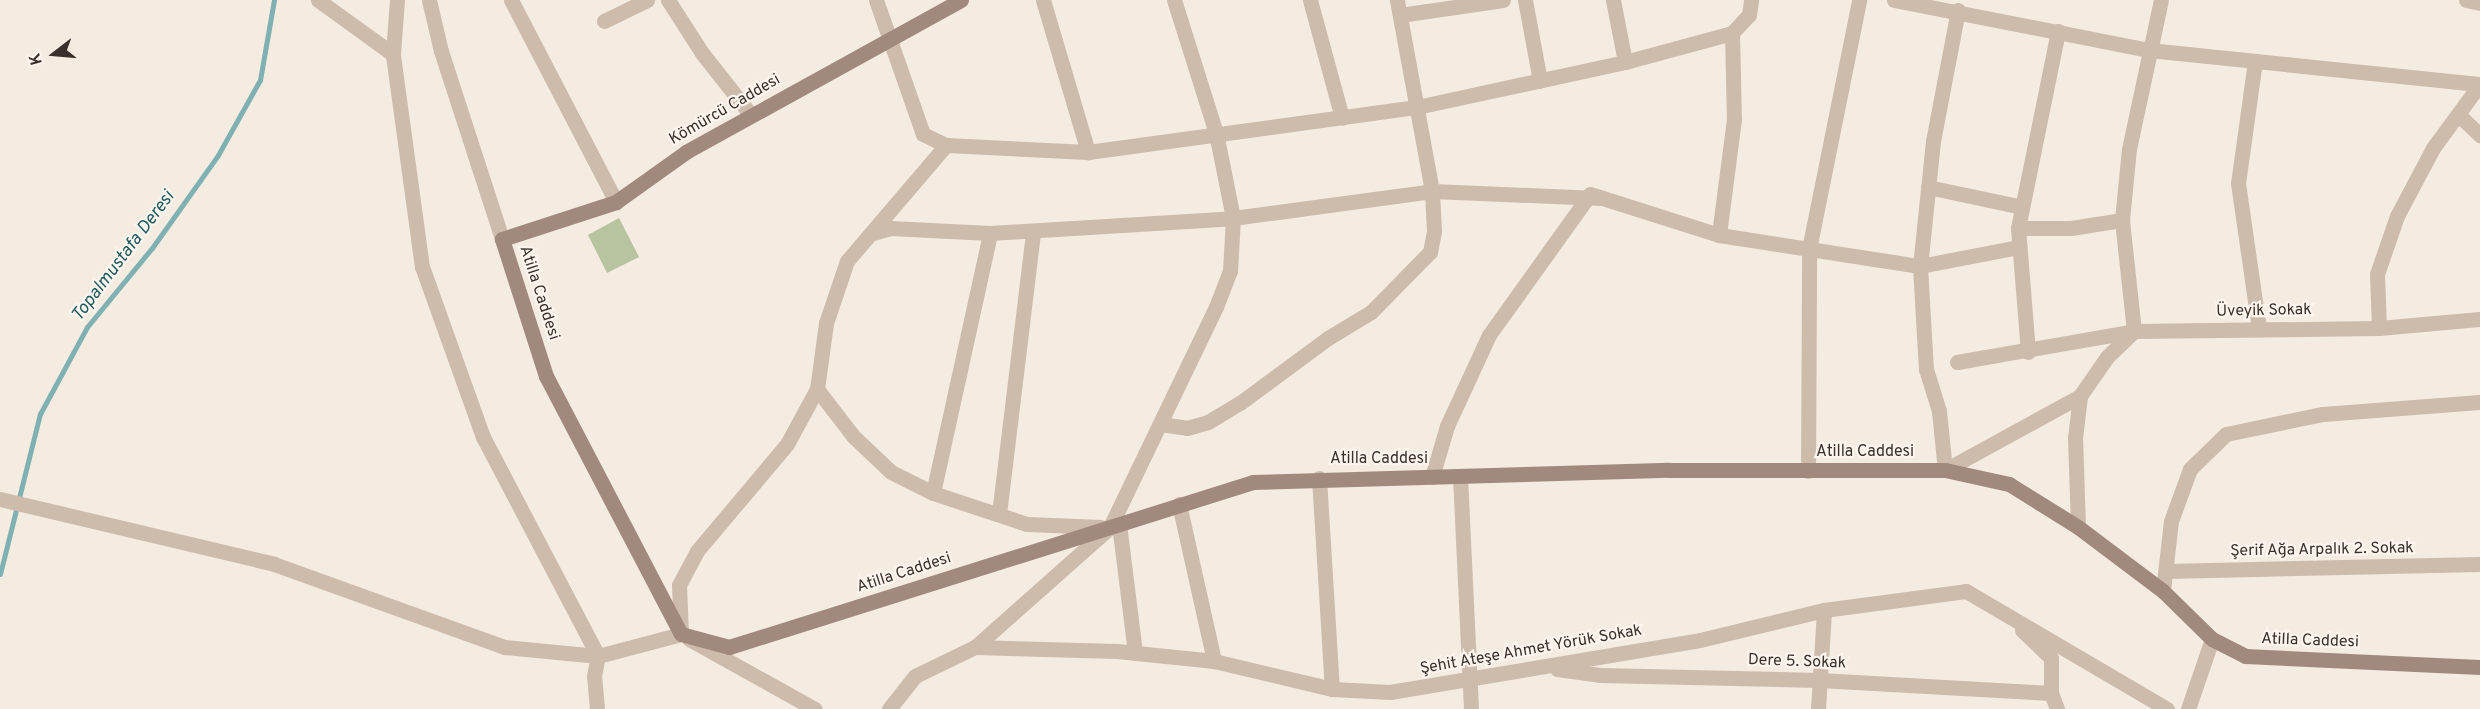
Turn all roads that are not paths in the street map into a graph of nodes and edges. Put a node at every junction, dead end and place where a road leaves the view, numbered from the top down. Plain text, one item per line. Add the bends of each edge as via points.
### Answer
1 (318, 0) edge
2 (397, 0) edge
3 (429, 0) edge
4 (511, 0) edge
5 (647, 0) edge
6 (669, 0) edge
7 (876, 0) edge
8 (961, 0) edge
9 (1043, 0) edge
10 (1174, 0) edge
11 (1310, 0) edge
12 (1503, 0) edge
13 (1525, 0) edge
14 (1613, 0) edge
15 (1859, 0) edge
16 (1894, 0) edge
17 (2161, 0) edge
18 (2466, 0) edge
19 (2480, 3) edge
20 (1978, 7) edge
21 (1398, 8) edge
22 (1750, 8) edge
23 (1958, 10) junction
24 (604, 21) dead end
25 (2058, 31) junction
26 (1732, 33) junction
27 (890, 42) junction
28 (2150, 51) junction
29 (393, 54) junction
30 (2255, 61) junction
31 (1625, 62) junction
32 (1540, 81) junction
33 (2480, 84) edge
34 (1417, 108) junction
35 (751, 115) junction
36 (2460, 116) junction
37 (1342, 118) junction
38 (1216, 133) junction
39 (2480, 135) edge
40 (946, 145) junction
41 (1088, 152) junction
42 (1928, 187) junction
43 (1432, 191) junction
44 (1595, 198) junction
45 (616, 202) junction
46 (2022, 207) junction
47 (1233, 218) junction
48 (2122, 220) junction
49 (2018, 228) junction
50 (1033, 231) junction
51 (873, 233) junction
52 (990, 233) junction
53 (1719, 235) junction
54 (502, 239) junction
55 (2019, 247) junction
56 (1809, 249) junction
57 (1920, 266) junction
58 (2480, 319) edge
59 (2259, 328) junction
60 (2379, 328) junction
61 (2134, 331) junction
62 (2028, 352) junction
63 (1957, 362) dead end
64 (817, 389) junction
65 (2080, 396) junction
66 (2480, 402) edge
67 (1160, 424) junction
68 (1944, 470) junction
69 (1808, 471) junction
70 (1460, 476) junction
71 (1432, 477) junction
72 (1319, 478) junction
73 (933, 493) junction
74 (0, 499) edge
75 (1179, 504) junction
76 (999, 514) junction
77 (1115, 526) junction
78 (2078, 526) junction
79 (2480, 564) edge
80 (2166, 571) junction
81 (2163, 591) junction
82 (1824, 610) junction
83 (2002, 612) junction
84 (681, 634) junction
85 (2212, 639) junction
86 (975, 647) junction
87 (1135, 653) junction
88 (598, 656) junction
89 (1214, 661) junction
90 (1542, 667) junction
91 (2480, 667) edge
92 (1467, 679) junction
93 (1819, 680) junction
94 (1332, 689) junction
95 (2051, 693) junction
96 (597, 709) edge
97 (815, 709) edge
98 (890, 709) edge
99 (1471, 709) edge
100 (1818, 709) edge
101 (2057, 709) edge
102 (2167, 709) edge
103 (2188, 709) edge

1 - 29 street
2 - 29 street
3 - 54 street via 441,51
4 - 45 street
5 - 24 street
6 - 35 street via 702,53
7 - 27 street
8 - 27 street, Kömürcü Caddesi
9 - 41 street
10 - 38 street
11 - 37 street
12 - 21 street
13 - 32 street
14 - 31 street
15 - 56 street
16 - 23 street
17 - 28 street
18 - 19 street
20 - 23 street
20 - 25 street
21 - 34 street
22 - 26 street
23 - 42 street
25 - 28 street
25 - 46 street
26 - 31 street
26 - 53 street via 1734,119
27 - 35 street, Kömürcü Caddesi
27 - 40 street via 923,134
28 - 30 street
28 - 48 street via 2129,149
29 - 88 street via 422,267 483,437
30 - 33 street
30 - 59 street via 2238,183
31 - 32 street
32 - 34 street
33 - 36 street
34 - 37 street
34 - 43 street
35 - 45 street, Kömürcü Caddesi via 686,152
36 - 39 street
36 - 60 street via 2433,148 2397,216 2377,274
37 - 38 street
38 - 41 street
38 - 47 street
40 - 41 street
40 - 51 street via 885,213
42 - 46 street
42 - 57 street
43 - 44 street
43 - 47 street
43 - 67 street via 1434,231 1430,252 1371,312 1208,422 1187,428
44 - 53 street
44 - 71 street via 1489,335 1447,426
45 - 54 street, Kömürcü Caddesi
46 - 49 street
47 - 50 street
47 - 67 street via 1230,271
48 - 49 street via 2071,228
48 - 61 street
49 - 55 street
50 - 52 street
50 - 76 street
51 - 52 street via 890,228
51 - 64 street via 847,261 826,323
52 - 73 street
53 - 56 street
54 - 84 street, Atilla Caddesi via 546,376
55 - 57 street
55 - 62 street
56 - 57 street
56 - 69 street
57 - 68 street via 1926,369 1939,411
58 - 60 street, Üveyik Sokak
59 - 60 street, Üveyik Sokak
59 - 61 street, Üveyik Sokak
61 - 62 street, Üveyik Sokak
61 - 65 street via 2108,357
62 - 63 street, Üveyik Sokak
64 - 73 street via 853,436 891,472
64 - 84 street via 787,444 697,551 679,585
65 - 68 street
65 - 78 street via 2075,438
66 - 80 street via 2323,414 2226,434 2190,469 2171,521
67 - 77 street
68 - 69 street, Atilla Caddesi
68 - 78 street, Atilla Caddesi via 2009,484
69 - 70 street, Atilla Caddesi
70 - 71 street, Atilla Caddesi
70 - 92 street
71 - 72 street, Atilla Caddesi
72 - 75 street, Atilla Caddesi via 1253,482
72 - 94 street
73 - 76 street
74 - 88 street via 274,564 504,647
75 - 77 street, Atilla Caddesi
75 - 89 street
76 - 77 street via 1027,524
77 - 84 street, Atilla Caddesi via 729,647
77 - 86 street
77 - 87 street
78 - 81 street, Atilla Caddesi
79 - 80 street, Şerif Ağa Arpalık 2. Sokak
80 - 81 street
81 - 85 street, Atilla Caddesi
82 - 83 street, Şehit Ateşe Ahmet Yörük Sokak via 1966,591
82 - 90 street, Şehit Ateşe Ahmet Yörük Sokak via 1700,640
82 - 93 street
83 - 95 street via 2051,658
83 - 102 street, Şehit Ateşe Ahmet Yörük Sokak
84 - 88 street
84 - 97 street
85 - 91 street, Atilla Caddesi via 2245,656
85 - 103 street
86 - 87 street, Şehit Ateşe Ahmet Yörük Sokak
86 - 98 street, Şehit Ateşe Ahmet Yörük Sokak via 915,676
87 - 89 street, Şehit Ateşe Ahmet Yörük Sokak
88 - 96 street via 594,676
89 - 94 street, Şehit Ateşe Ahmet Yörük Sokak
90 - 92 street, Şehit Ateşe Ahmet Yörük Sokak
90 - 93 street, Dere 5. Sokak via 1600,675
92 - 94 street, Şehit Ateşe Ahmet Yörük Sokak via 1390,692
92 - 99 street
93 - 95 street, Dere 5. Sokak
93 - 100 street
95 - 101 street

